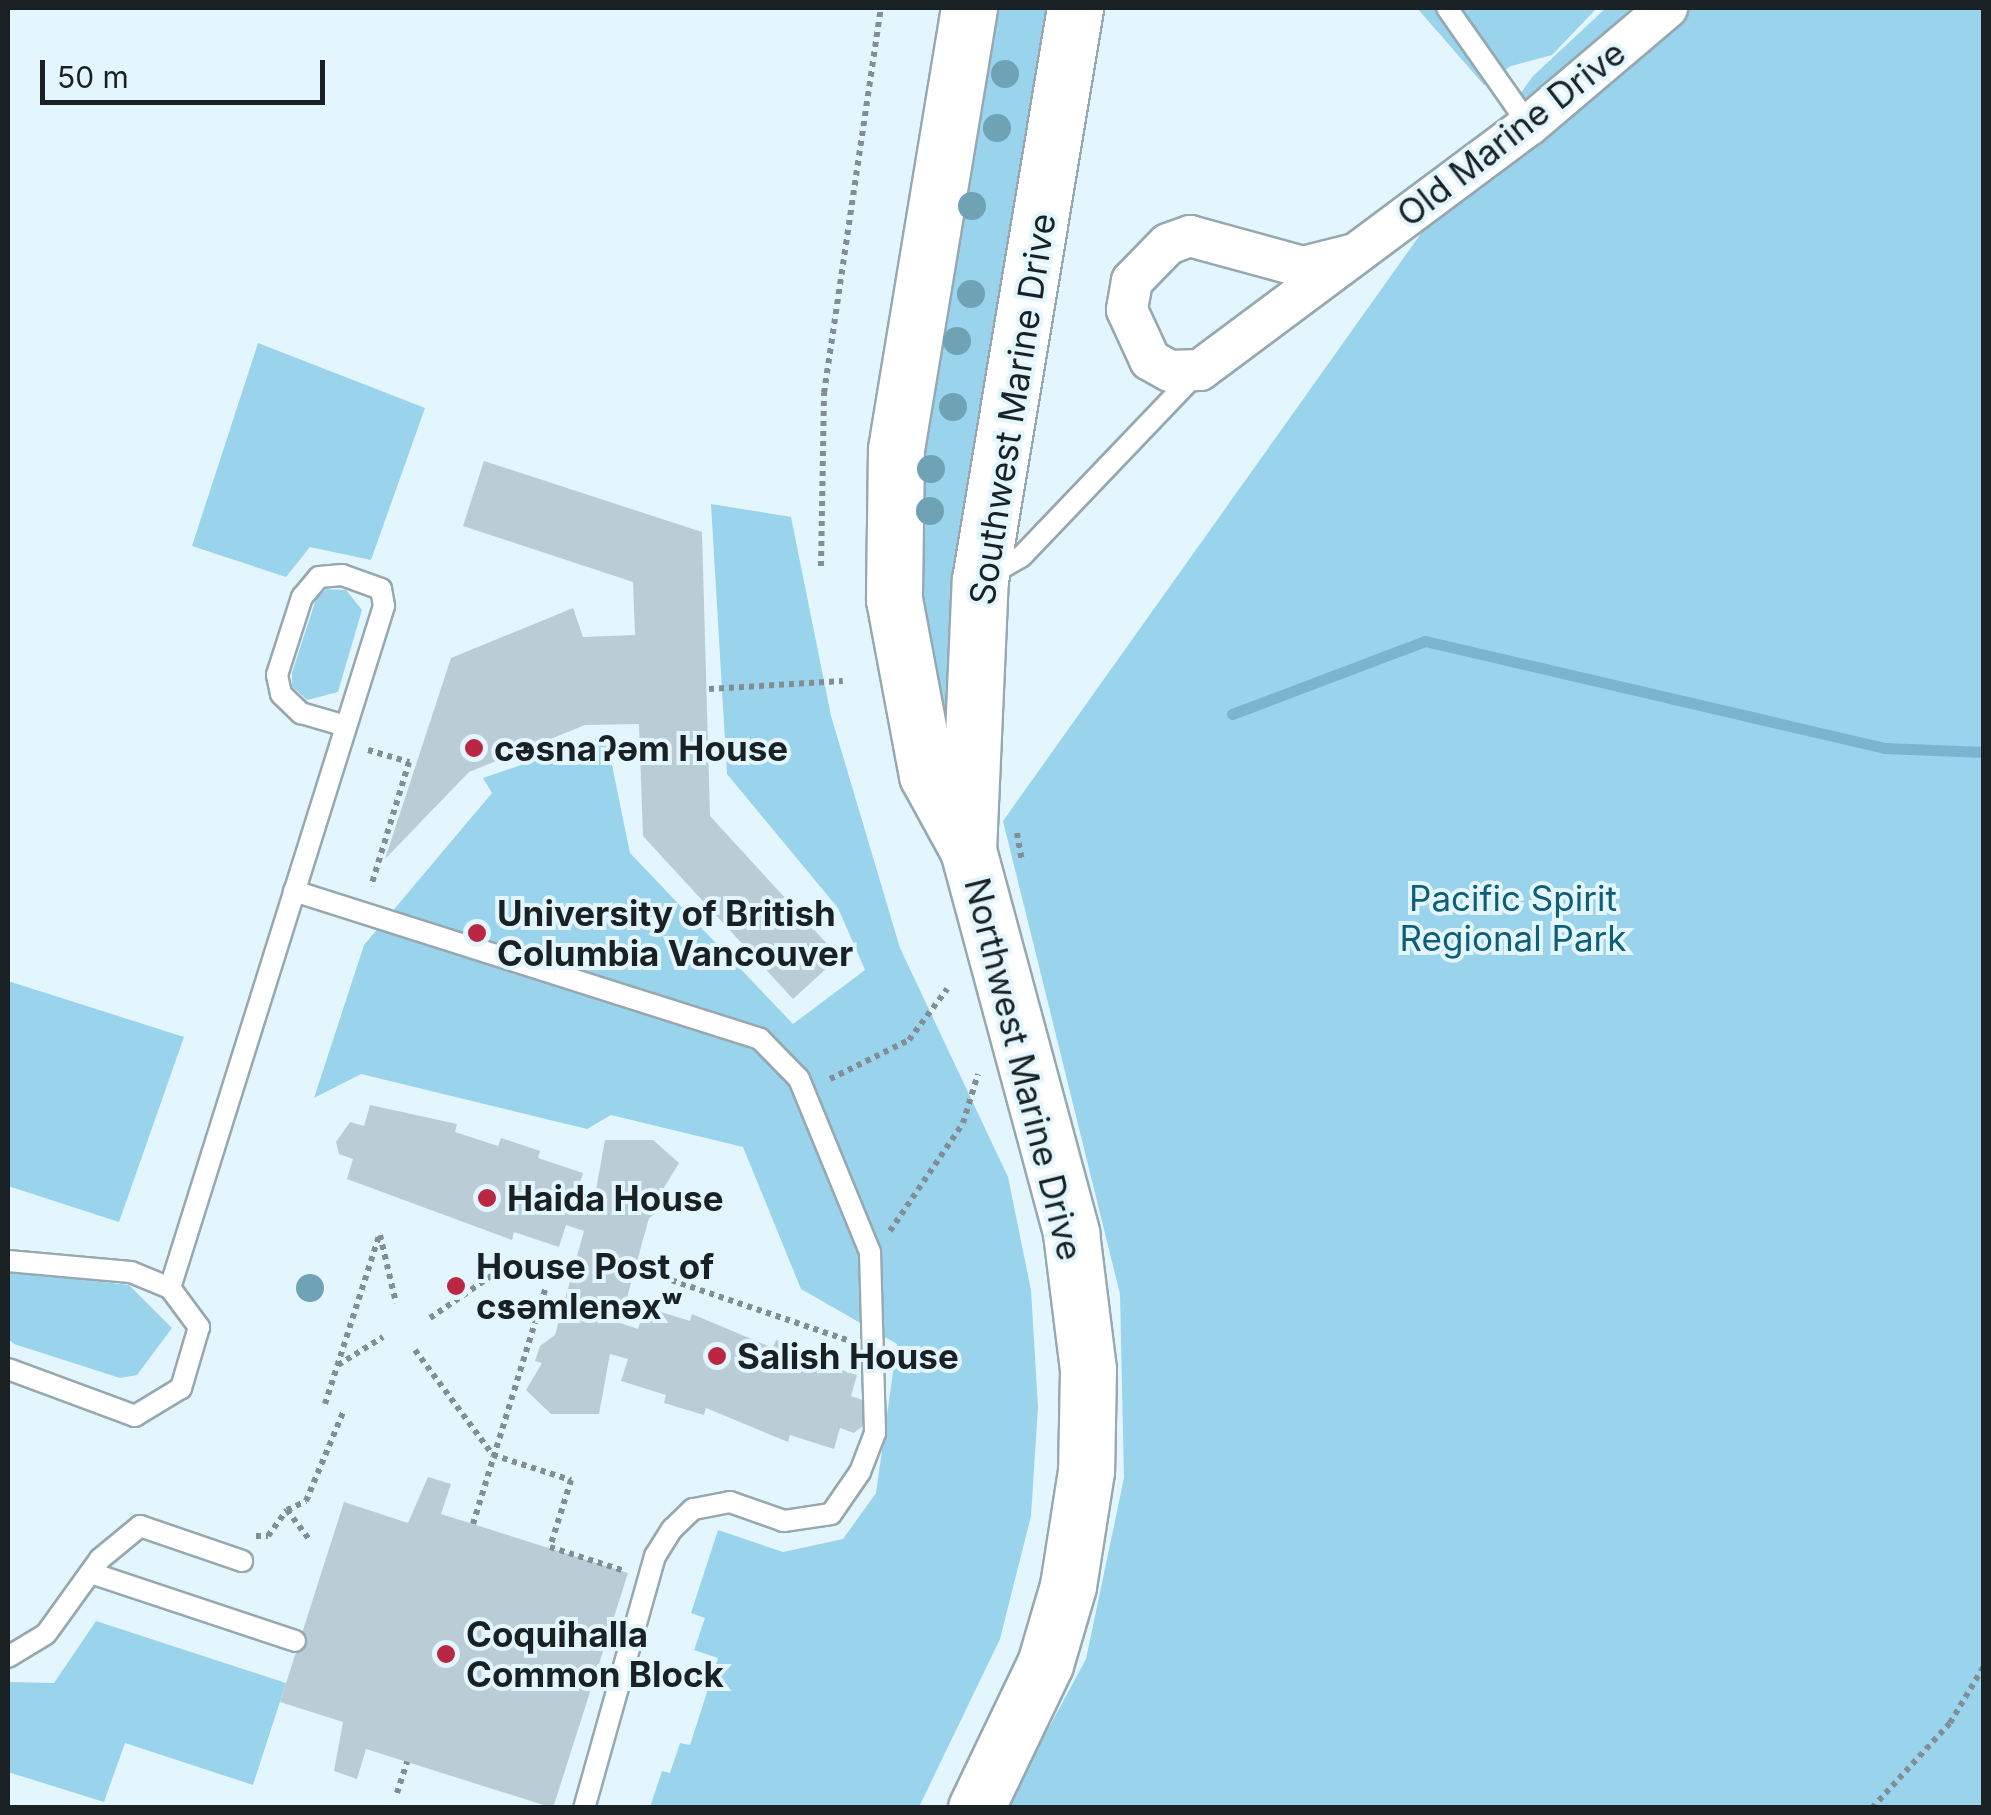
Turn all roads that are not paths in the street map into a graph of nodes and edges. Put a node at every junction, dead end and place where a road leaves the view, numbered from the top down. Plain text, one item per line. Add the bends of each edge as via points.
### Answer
1 (969, 8) edge
2 (1075, 8) edge
3 (1447, 8) edge
4 (1667, 8) edge
5 (1529, 125) junction
6 (1351, 255) junction
7 (1200, 370) junction
8 (980, 580) junction
9 (344, 734) junction
10 (968, 850) junction
11 (294, 890) junction
12 (8, 1261) edge
13 (170, 1288) junction
14 (8, 1369) edge
15 (242, 1561) dead end
16 (91, 1573) junction
17 (295, 1641) dead end
18 (8, 1657) edge
19 (584, 1808) edge
20 (976, 1808) edge

1 - 10 street via 896,450 894,598 927,775
2 - 8 street, Southwest Marine Drive
3 - 5 lane
4 - 5 street, Old Marine Drive
5 - 6 street, Old Marine Drive
6 - 7 street, Old Marine Drive
6 - 7 street, Old Marine Drive via 1303,267 1190,236 1168,244 1132,282 1127,310 1150,360 1170,371
7 - 8 lane via 1022,557
8 - 10 street, Southwest Marine Drive
9 - 9 lane via 384,606 381,589 342,575 318,577 302,597 277,675 280,694 300,713
9 - 11 lane
10 - 20 street, Northwest Marine Drive via 1071,1234 1088,1370 1086,1471 1068,1586 1045,1664
11 - 13 lane
11 - 19 lane via 747,1033 799,1079 872,1272 875,1433 831,1514 784,1521 730,1502 692,1509 672,1528 655,1556
12 - 13 lane via 132,1272
13 - 14 lane via 199,1327 194,1360 165,1404 135,1416
15 - 16 lane via 140,1526
16 - 17 lane
16 - 18 lane via 46,1634

